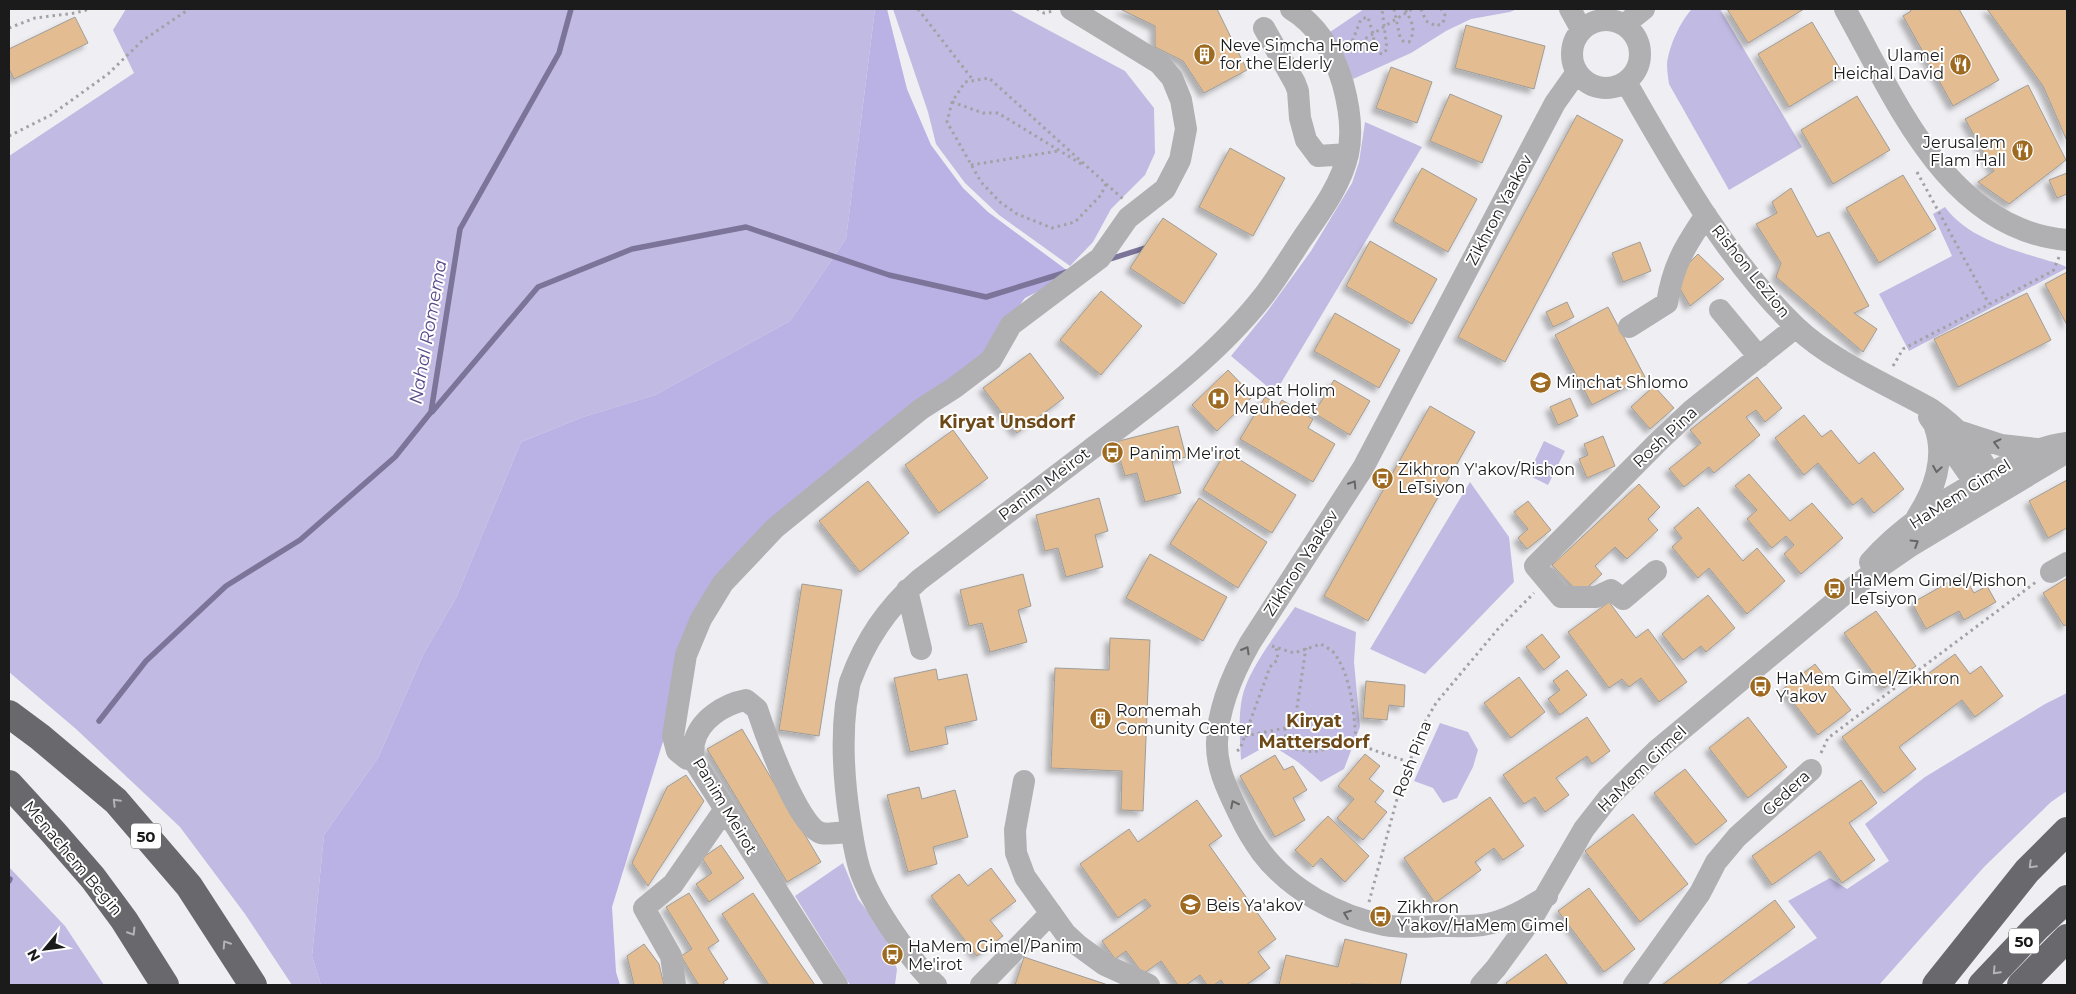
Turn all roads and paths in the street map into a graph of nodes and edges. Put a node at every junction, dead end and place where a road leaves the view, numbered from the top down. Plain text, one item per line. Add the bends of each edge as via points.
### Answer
1 (90, 9) edge
2 (188, 9) edge
3 (918, 9) edge
4 (1071, 9) edge
5 (1291, 9) edge
6 (1382, 9) edge
7 (1394, 9) edge
8 (1412, 9) edge
9 (1420, 9) edge
10 (1441, 9) edge
11 (1570, 9) edge
12 (1644, 9) edge
13 (1846, 9) edge
14 (1406, 10) edge
15 (1396, 19) junction
16 (1624, 25) junction
17 (1383, 27) junction
18 (9, 28) edge
19 (1264, 28) dead end
20 (1581, 30) junction
21 (1373, 34) junction
22 (1341, 62) junction
23 (1577, 72) junction
24 (974, 81) junction
25 (1626, 82) junction
26 (952, 102) junction
27 (9, 136) edge
28 (1059, 150) junction
29 (1348, 154) junction
30 (972, 165) junction
31 (1090, 170) junction
32 (1106, 184) junction
33 (1136, 211) junction
34 (1706, 215) junction
35 (2067, 240) edge
36 (1720, 310) dead end
37 (1629, 327) dead end
38 (1796, 327) junction
39 (1759, 357) junction
40 (1893, 388) junction
41 (1933, 421) junction
42 (1958, 431) junction
43 (2067, 443) edge
44 (2037, 450) junction
45 (2067, 452) edge
46 (1983, 478) junction
47 (1994, 496) junction
48 (1915, 520) junction
49 (2059, 567) edge
50 (1656, 571) dead end
51 (1547, 580) junction
52 (907, 590) junction
53 (1847, 592) junction
54 (1253, 638) junction
55 (1276, 647) junction
56 (1306, 648) junction
57 (921, 649) dead end
58 (9, 714) edge
59 (1285, 728) junction
60 (1245, 736) junction
61 (1356, 742) junction
62 (693, 759) junction
63 (1219, 760) junction
64 (1409, 762) junction
65 (1811, 770) joint
66 (1024, 781) dead end
67 (9, 784) edge
68 (9, 807) edge
69 (724, 809) junction
70 (2067, 831) edge
71 (851, 832) junction
72 (93, 878) junction
73 (1547, 896) junction
74 (2067, 899) edge
75 (1051, 913) junction
76 (1364, 919) junction
77 (1482, 925) junction
78 (2067, 938) edge
79 (912, 959) junction
80 (1496, 968) junction
81 (165, 985) edge
82 (253, 985) edge
83 (674, 985) edge
84 (837, 985) edge
85 (917, 985) edge
86 (936, 985) edge
87 (981, 985) edge
88 (1149, 985) edge
89 (1481, 985) edge
90 (1634, 985) edge
91 (1936, 985) edge
92 (1982, 985) edge
93 (2021, 985) edge

1 - 18 path via 75,14 35,18
2 - 27 path via 142,41 108,74 58,110
3 - 24 path
4 - 33 street via 1159,63 1172,78 1180,100 1186,128 1180,160 1165,189
5 - 22 street, Panim Meirot via 1318,31
6 - 17 path
7 - 15 path
8 - 14 path
9 - 10 path via 1426,22 1436,26 1444,23 1445,15
11 - 20 street
12 - 16 street
13 - 35 street via 1904,115 1945,174 2004,222 2027,232
14 - 15 path
14 - 15 path via 1414,34 1409,42 1400,36
15 - 17 path
16 - 20 street via 1614,20 1602,20
16 - 25 street via 1638,42 1640,53 1639,64
17 - 21 path
17 - 21 path via 1387,50 1382,54 1376,53
19 - 29 street via 1298,91 1306,140 1318,156
20 - 23 street via 1572,50
21 - 22 path
21 - 22 path via 1368,17 1361,18
22 - 29 street, Panim Meirot via 1348,103
23 - 25 street via 1594,86 1611,87
54 -> 23 street, Zikhron Yaakov via 1363,468 1555,103
24 - 26 path via 965,82
24 - 31 path via 989,78
25 - 34 street, Rishon LeZion
26 - 28 path via 984,113 998,113
26 - 30 path via 947,122
28 - 30 path
28 - 31 path
29 - 52 street, Panim Meirot via 1325,206 1264,295 1227,336 1154,402
30 - 32 path via 981,182 1000,202 1017,214 1052,228 1075,222
31 - 32 path
32 - 33 path
33 - 62 street via 1100,258 1011,325 991,360 921,410 775,528 723,582 701,619 685,664 673,736 676,751 687,759
34 - 37 street via 1682,252 1671,280 1667,303
34 - 38 street, Rishon LeZion via 1733,254
35 - 40 path via 2053,271 1903,349
36 - 39 street
38 - 39 street, Rosh Pina
38 - 40 street, Rishon LeZion via 1843,362
39 - 51 street, Rosh Pina via 1692,410 1535,566
40 - 41 street, Rishon LeZion via 1914,401
40 - 42 street, Rishon LeZion via 1931,408
41 - 46 street, Rishon LeZion
41 -> 48 street via 1938,437 1937,470 1931,495
44 -> 42 street via 2001,445
42 - 46 street, Rishon LeZion
43 - 44 street, HaMem Gimel
44 - 46 street, HaMem Gimel
45 - 47 street, HaMem Gimel
46 - 47 street, Rishon LeZion
46 - 48 street, HaMem Gimel
53 -> 47 street, HaMem Gimel via 1912,545
48 - 53 street, HaMem Gimel via 1882,548
49 - 65 path, Gedera via 1828,738
50 - 51 street, Rosh Pina via 1623,599 1611,590 1596,597 1561,597
51 - 64 path, Rosh Pina via 1498,629 1436,703 1421,729
52 - 57 street
52 - 71 street, Panim Meirot via 881,621 850,684 843,738 844,780
53 - 73 street, HaMem Gimel via 1656,752 1609,797 1584,829
54 - 55 path
63 -> 54 street, Zikhron Yaakov via 1219,722 1236,668
55 - 56 path via 1294,652
55 - 60 path via 1278,659 1270,667
56 - 59 path via 1296,714
56 - 61 path via 1321,644 1333,652 1345,672
82 -> 58 highway, 50 via 189,886 116,801
59 - 60 path
59 - 61 path via 1286,741 1295,749 1313,752
60 - 63 path via 1240,750
61 - 64 path
62 - 69 street, Panim Meirot
62 - 71 street, Panim Meirot via 694,742 702,724 733,702 746,700 757,709 795,803 810,827 821,833
76 -> 63 street, Zikhron Yaakov via 1329,906 1300,889 1262,853 1228,793
64 - 76 path, Rosh Pina
65 - 90 street, Gedera via 1737,837 1716,862 1700,893
66 - 75 street via 1014,830 1016,853 1025,877
67 - 72 highway, Menachem Begin
68 - 72 highway
69 - 83 street via 673,884 644,908 671,956
69 - 84 street, Panim Meirot
70 -> 91 highway via 2027,871
71 - 79 street, Panim Meirot via 862,878
72 -> 81 highway, Menachem Begin
73 - 77 street, Zikhron Yaakov via 1514,914
73 - 80 street, HaMem Gimel
74 -> 92 highway, 50
75 - 87 street
75 - 88 street via 1079,946 1105,965
76 - 77 street, Zikhron Yaakov via 1385,925
77 - 80 street via 1496,937 1500,954
78 - 93 highway, 50
79 - 85 street, Panim Meirot
79 - 86 street, Panim Meirot
80 - 89 street, HaMem Gimel

